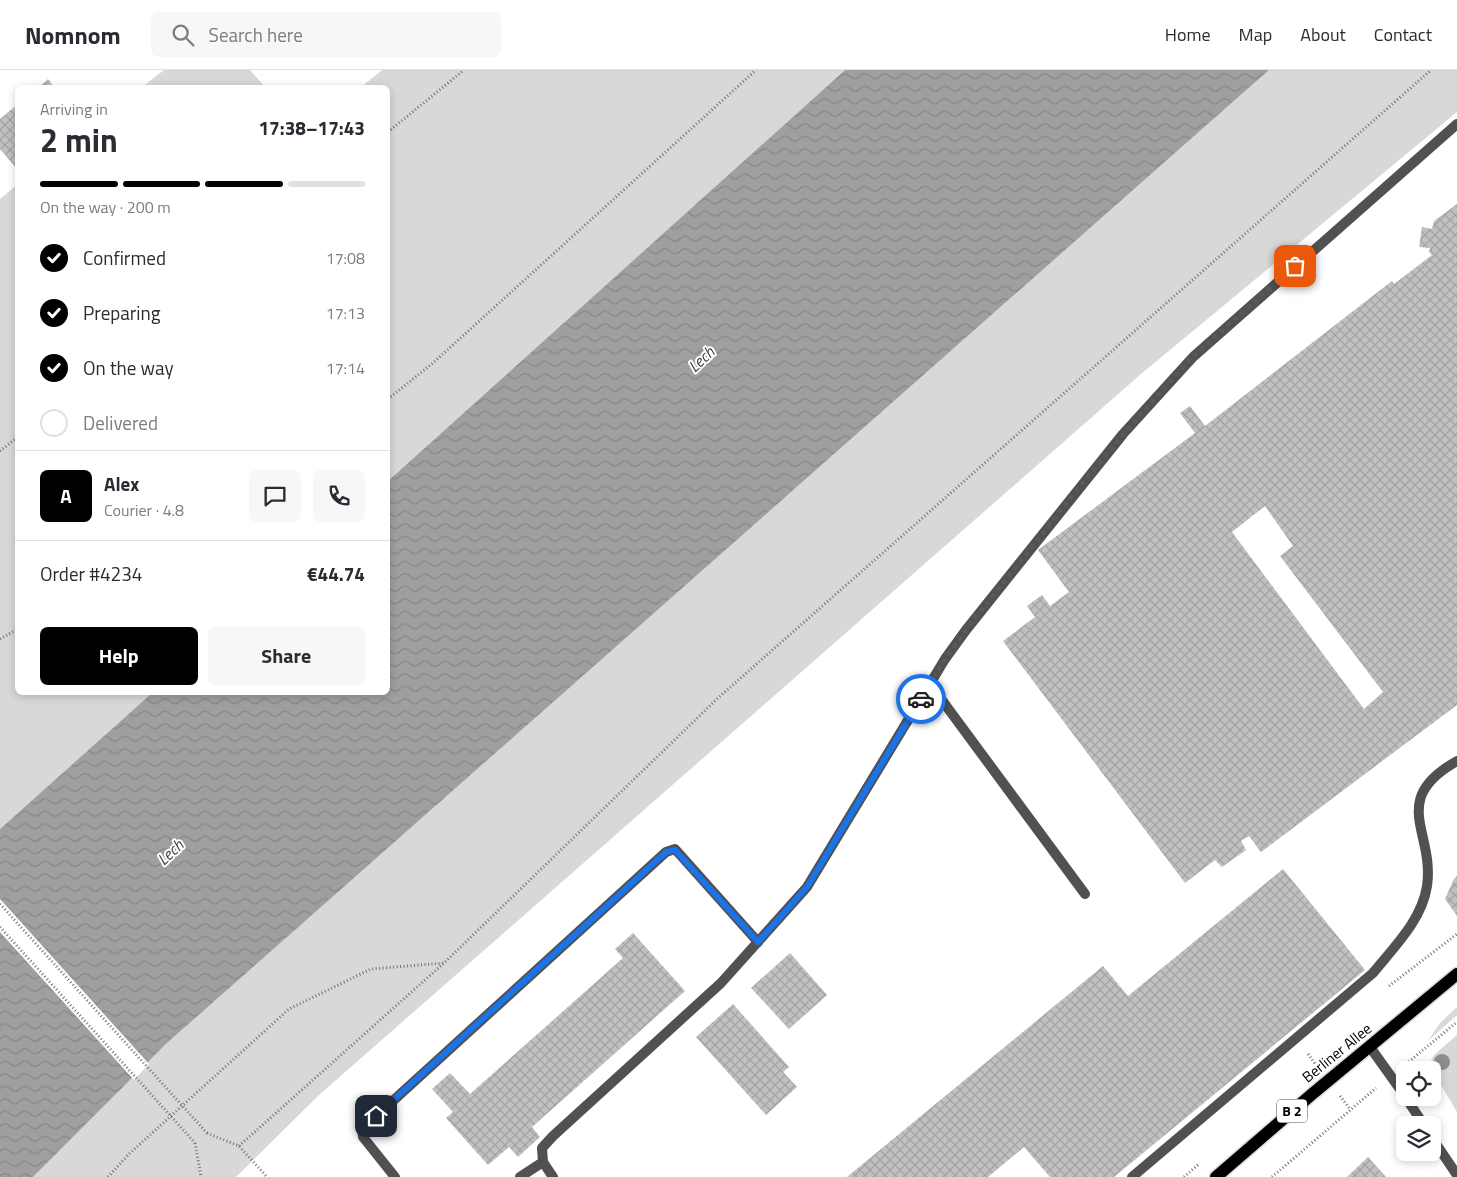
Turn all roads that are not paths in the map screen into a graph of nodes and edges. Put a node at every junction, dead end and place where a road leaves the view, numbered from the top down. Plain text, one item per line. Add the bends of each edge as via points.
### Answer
1 (1457, 124) edge
2 (930, 684) junction
3 (1457, 761) edge
4 (1084, 894) dead end
5 (758, 942) junction
6 (1457, 974) edge
7 (1370, 1047) junction
8 (1396, 1083) edge
9 (1441, 1151) edge
10 (542, 1162) junction
11 (1457, 1175) edge
12 (395, 1177) edge
13 (520, 1177) edge
14 (554, 1177) edge
15 (1132, 1177) edge
16 (1216, 1177) edge

1 - 2 street via 1192,357 1092,471 966,630
2 - 4 street
2 - 5 street via 807,887
3 - 15 street via 1433,777 1422,793 1418,814 1429,868 1427,888 1415,920 1399,942 1373,973
5 - 10 street via 721,983 553,1136 542,1148
5 - 12 street via 675,850 666,852 362,1129 363,1137
6 - 7 main road, Berliner Allee / B 2
7 - 8 street
7 - 16 main road, Berliner Allee / B 2
9 - 11 street
10 - 13 street
10 - 14 street

